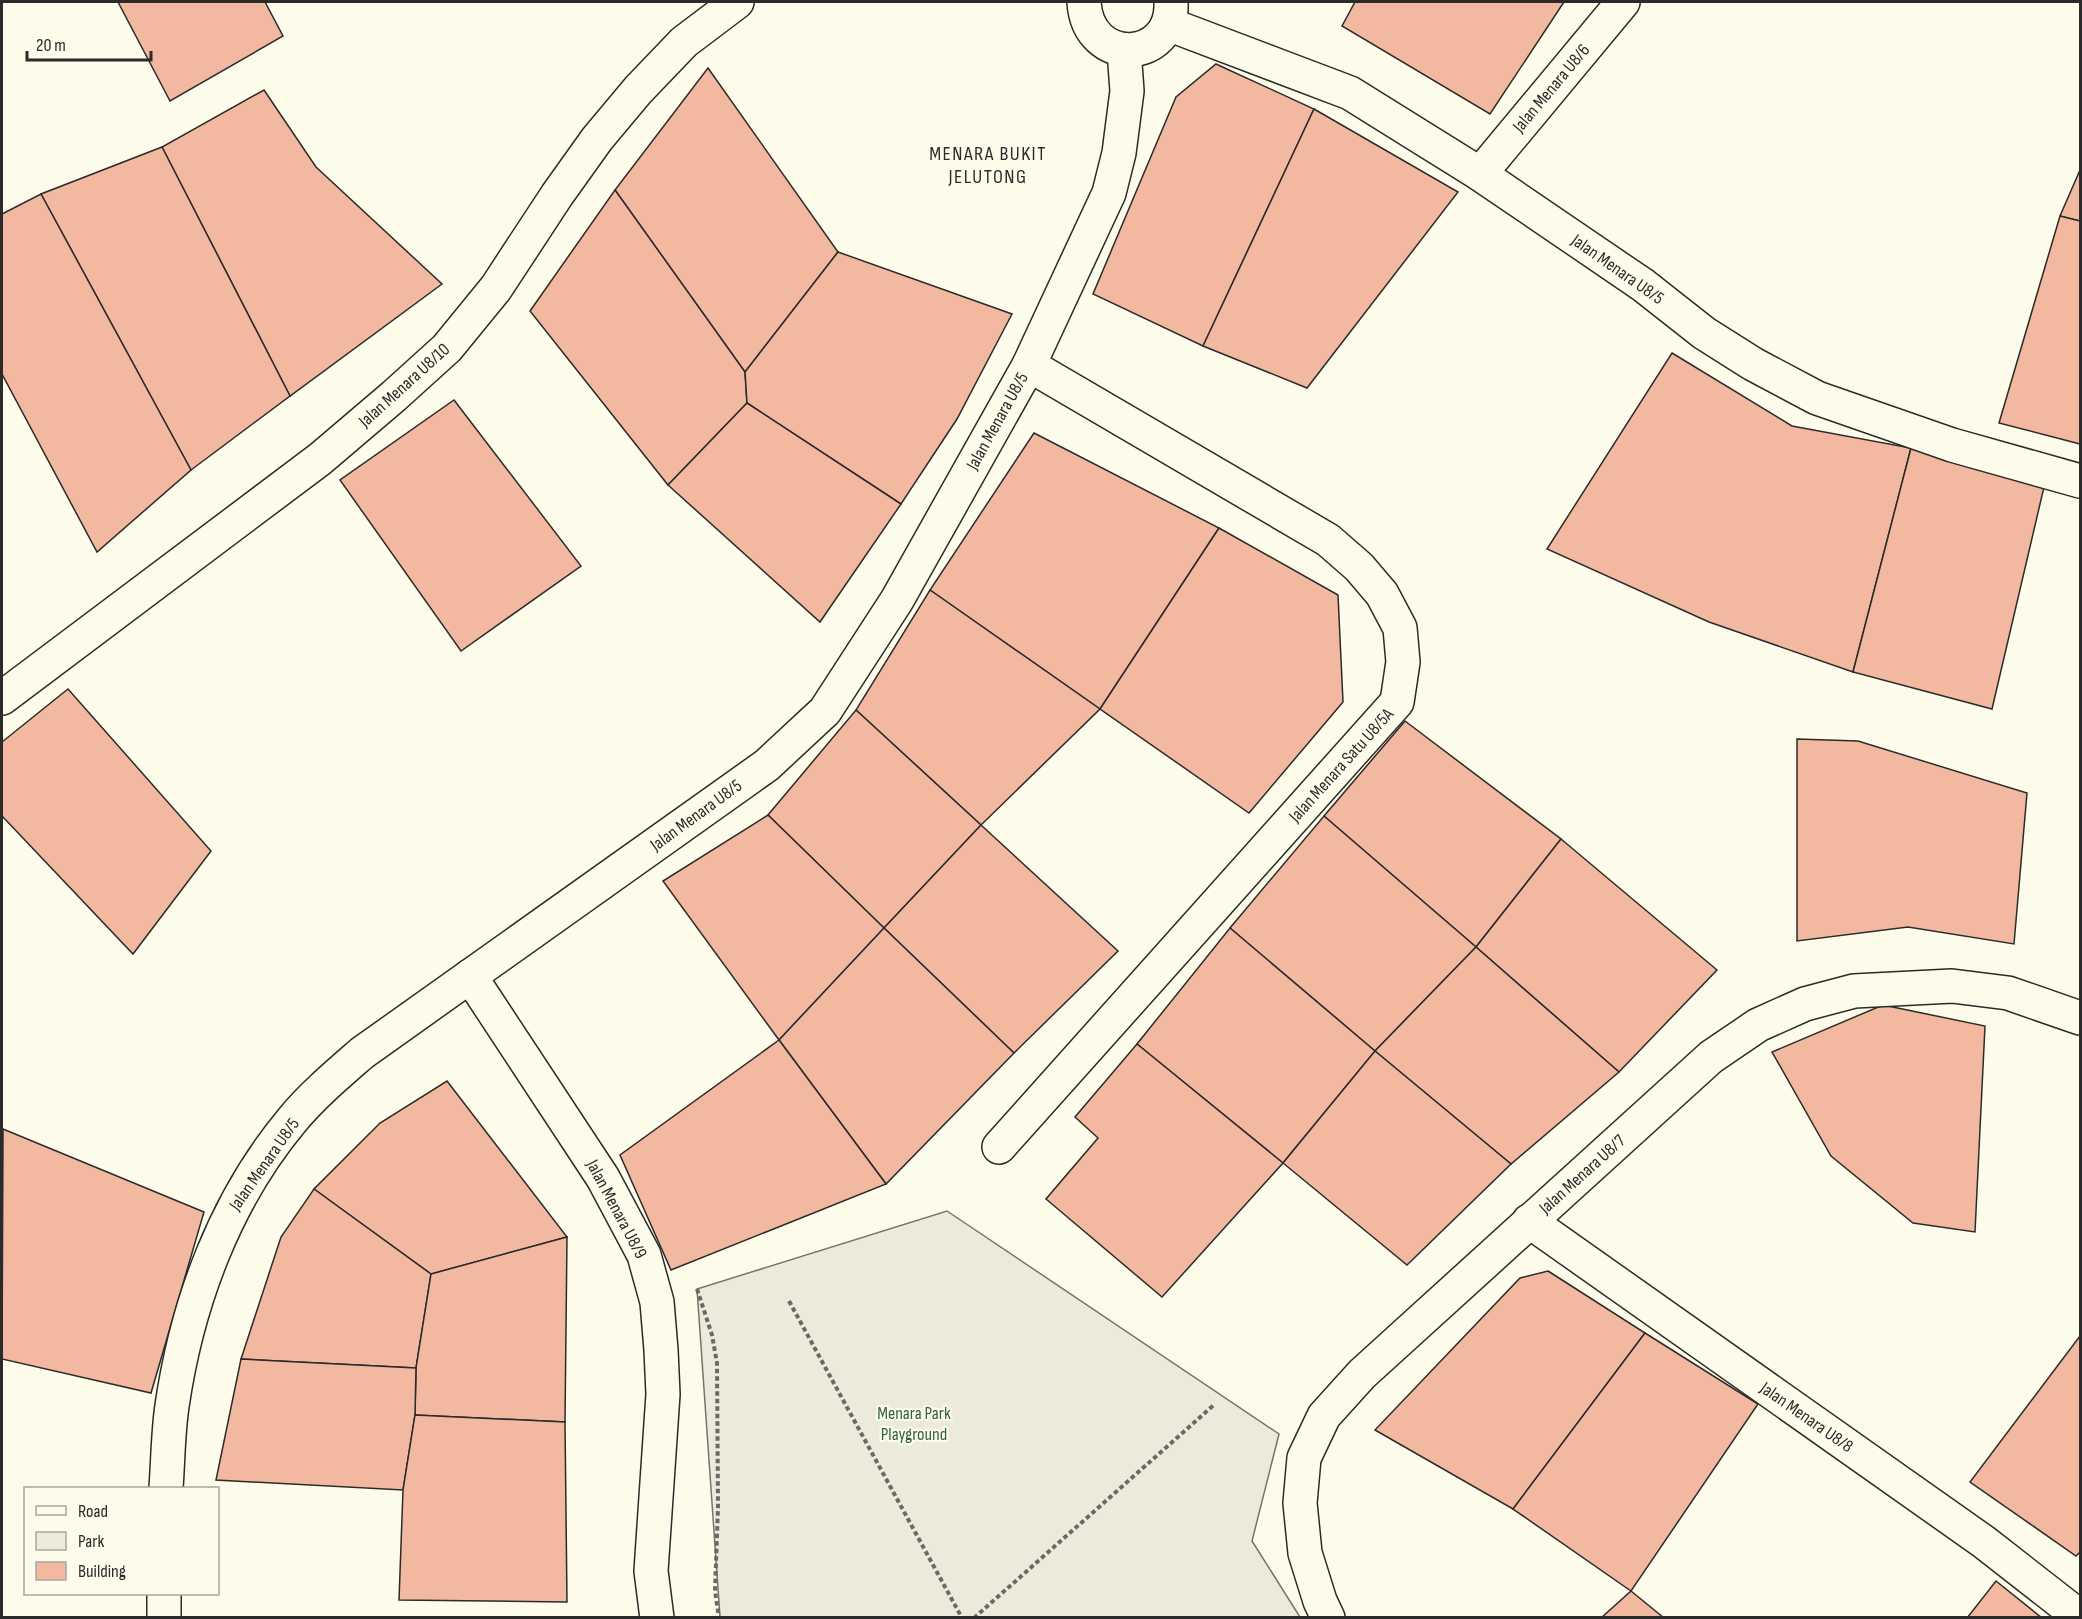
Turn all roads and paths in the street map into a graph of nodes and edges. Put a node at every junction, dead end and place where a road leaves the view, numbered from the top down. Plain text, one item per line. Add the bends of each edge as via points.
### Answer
1 (737, 2) edge
2 (1084, 2) edge
3 (1623, 2) edge
4 (1170, 13) edge
5 (1124, 50) junction
6 (1480, 174) junction
7 (1029, 365) junction
8 (2080, 482) edge
9 (2, 698) edge
10 (470, 976) junction
11 (2080, 1018) edge
12 (999, 1147) dead end
13 (1529, 1221) junction
14 (697, 1289) dead end
15 (789, 1301) dead end
16 (1215, 1404) dead end
17 (166, 1487) edge
18 (164, 1595) edge
19 (164, 1617) edge
20 (657, 1617) edge
21 (719, 1617) edge
22 (962, 1617) edge
23 (974, 1617) edge
24 (1328, 1617) edge
25 (2080, 1617) edge

1 - 9 street, Jalan Menara U8/10 via 684,42 638,90 557,195 496,288 447,348 320,459
2 - 5 street via 1085,16 1095,34
3 - 6 street, Jalan Menara U8/6
4 - 5 street via 1161,36 1137,49
4 - 6 street, Jalan Menara U8/5 via 1350,93
5 - 7 street, Jalan Menara U8/5 via 1127,91 1109,193
6 - 8 street, Jalan Menara U8/5 via 1643,285 1704,333 1817,398 1952,445
7 - 10 street, Jalan Menara U8/5 via 897,600 825,711 767,765
7 - 12 street, Jalan Menara Satu U8/5A via 1328,540 1382,594 1400,628 1403,662 1397,702
10 - 17 street, Jalan Menara U8/5 via 362,1053 330,1081 293,1119 260,1162 234,1206 203,1279 172,1408
10 - 20 street, Jalan Menara U8/9 via 603,1178 644,1255 657,1302 663,1394 651,1571
11 - 13 street, Jalan Menara U8/7 via 2008,993 1952,986 1854,991 1805,1004 1758,1025 1711,1057
13 - 24 street, Jalan Menara U8/7 via 1362,1374 1324,1416 1304,1458 1299,1503 1305,1553
13 - 25 street, Jalan Menara U8/8 via 1984,1542
14 - 21 path via 717,1364 715,1592
15 - 22 path
16 - 23 path
18 - 19 street

